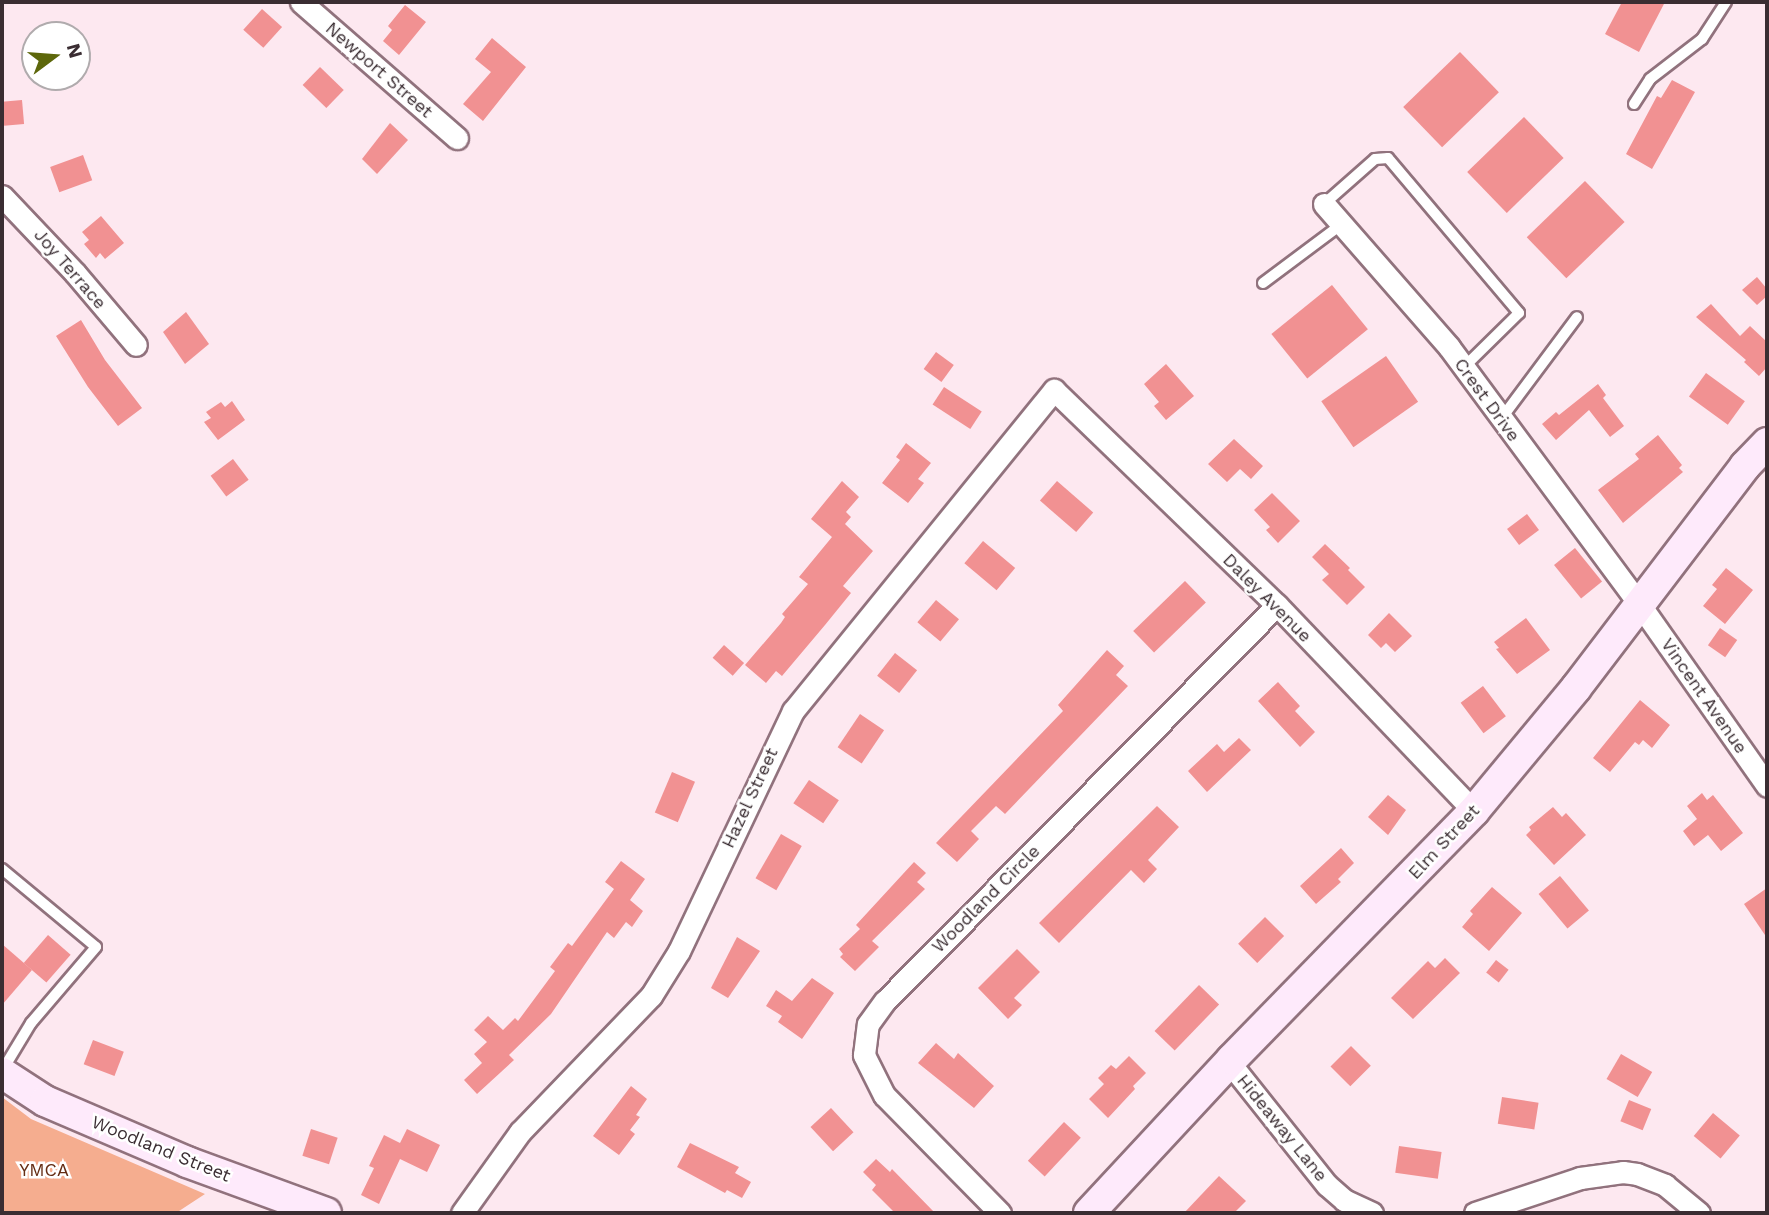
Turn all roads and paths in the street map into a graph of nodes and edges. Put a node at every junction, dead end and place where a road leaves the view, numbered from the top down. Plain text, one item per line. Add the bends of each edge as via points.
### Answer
1 (302, 2) edge
2 (1726, 2) edge
3 (1634, 104) dead end
4 (457, 138) dead end
5 (2, 196) edge
6 (1324, 204) joint
7 (1342, 224) junction
8 (1263, 282) dead end
9 (1577, 317) dead end
10 (136, 345) dead end
11 (1464, 367) junction
12 (1054, 390) joint
13 (1501, 419) junction
14 (1767, 443) edge
15 (1277, 605) junction
16 (1640, 605) junction
17 (1767, 786) edge
18 (1474, 811) junction
19 (2, 869) edge
20 (1229, 1062) junction
21 (2, 1072) edge
22 (326, 1213) edge
23 (462, 1213) edge
24 (1000, 1213) edge
25 (1089, 1213) edge
26 (1372, 1213) edge
27 (1475, 1213) edge
28 (1699, 1213) edge

1 - 4 street, Newport Street
2 - 3 lane via 1702,39 1650,79
5 - 10 street, Joy Terrace
6 - 7 street, Crest Drive
6 - 11 lane via 1375,159 1388,158 1397,168 1520,313
7 - 8 lane
7 - 11 street, Crest Drive
9 - 13 lane
11 - 13 street, Crest Drive
12 - 15 street, Daley Avenue
12 - 23 street, Hazel Street via 793,711 679,951 651,996 520,1132
13 - 16 street, Crest Drive
14 - 16 street, Elm Street
15 - 18 street, Daley Avenue
15 - 24 street, Woodland Circle via 885,1001 868,1024 864,1055 884,1095
16 - 17 street, Vincent Avenue
16 - 18 street, Elm Street
18 - 20 street, Elm Street
19 - 21 lane via 96,947 31,1023
20 - 25 street, Elm Street
20 - 26 street, Hideaway Lane via 1327,1185 1344,1200
21 - 22 street, Woodland Street via 57,1106 187,1162
27 - 28 street via 1580,1178 1623,1172 1665,1185

